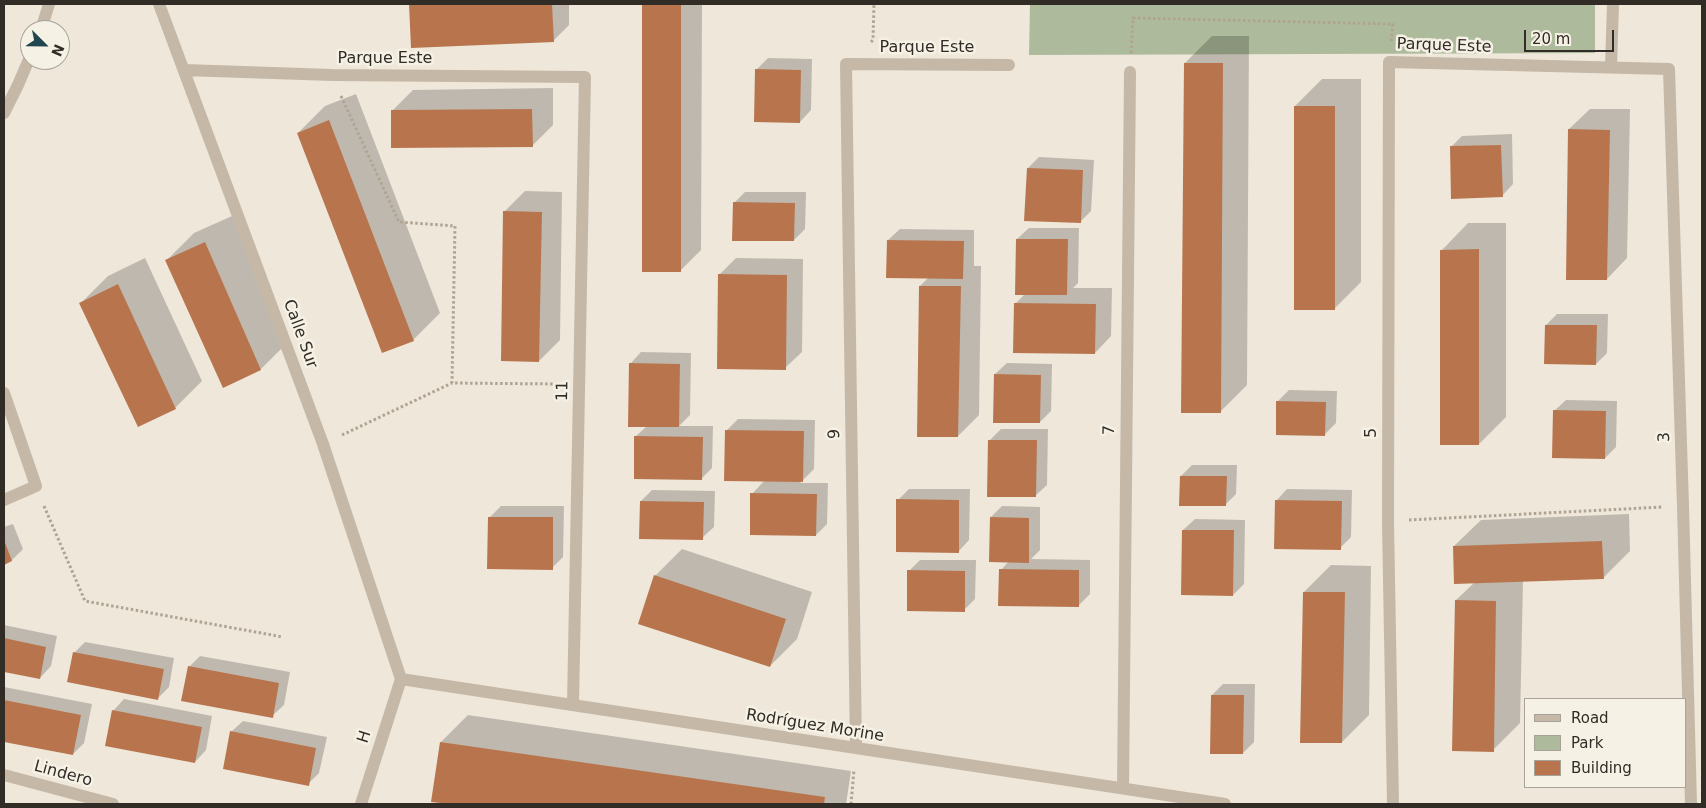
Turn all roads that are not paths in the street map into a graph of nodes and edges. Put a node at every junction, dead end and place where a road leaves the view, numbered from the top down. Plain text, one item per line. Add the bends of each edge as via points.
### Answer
1 (49, 4) edge
2 (160, 4) edge
3 (1613, 4) edge
4 (44, 20) edge
5 (1389, 62) joint
6 (846, 64) joint
7 (1009, 64) dead end
8 (1611, 67) junction
9 (1669, 69) joint
10 (24, 70) edge
11 (184, 70) junction
12 (1130, 72) road end
13 (585, 77) joint
14 (4, 113) edge
15 (4, 394) edge
16 (4, 500) edge
17 (401, 679) junction
18 (573, 704) junction
19 (856, 748) junction
20 (4, 775) edge
21 (1123, 788) junction
22 (113, 804) edge
23 (361, 804) edge
24 (1225, 804) edge
25 (1393, 804) edge
26 (1690, 804) edge

1 - 4 street
2 - 11 street, Calle Sur
3 - 8 street
5 - 8 street, Parque Este
5 - 25 street, 5 via 1388,522
6 - 7 street, Parque Este
6 - 19 street, 9
8 - 9 street, Parque Este
9 - 26 street, 3
10 - 14 street
11 - 13 street, Parque Este
11 - 17 street, Calle Sur via 323,444
12 - 21 street, 7
13 - 18 street, 11
15 - 16 street via 36,486
17 - 18 street, Rodríguez Morine
17 - 23 street, H
18 - 19 street, Rodríguez Morine
19 - 21 street, Rodríguez Morine
20 - 22 street, Lindero
21 - 24 street, Rodríguez Morine

